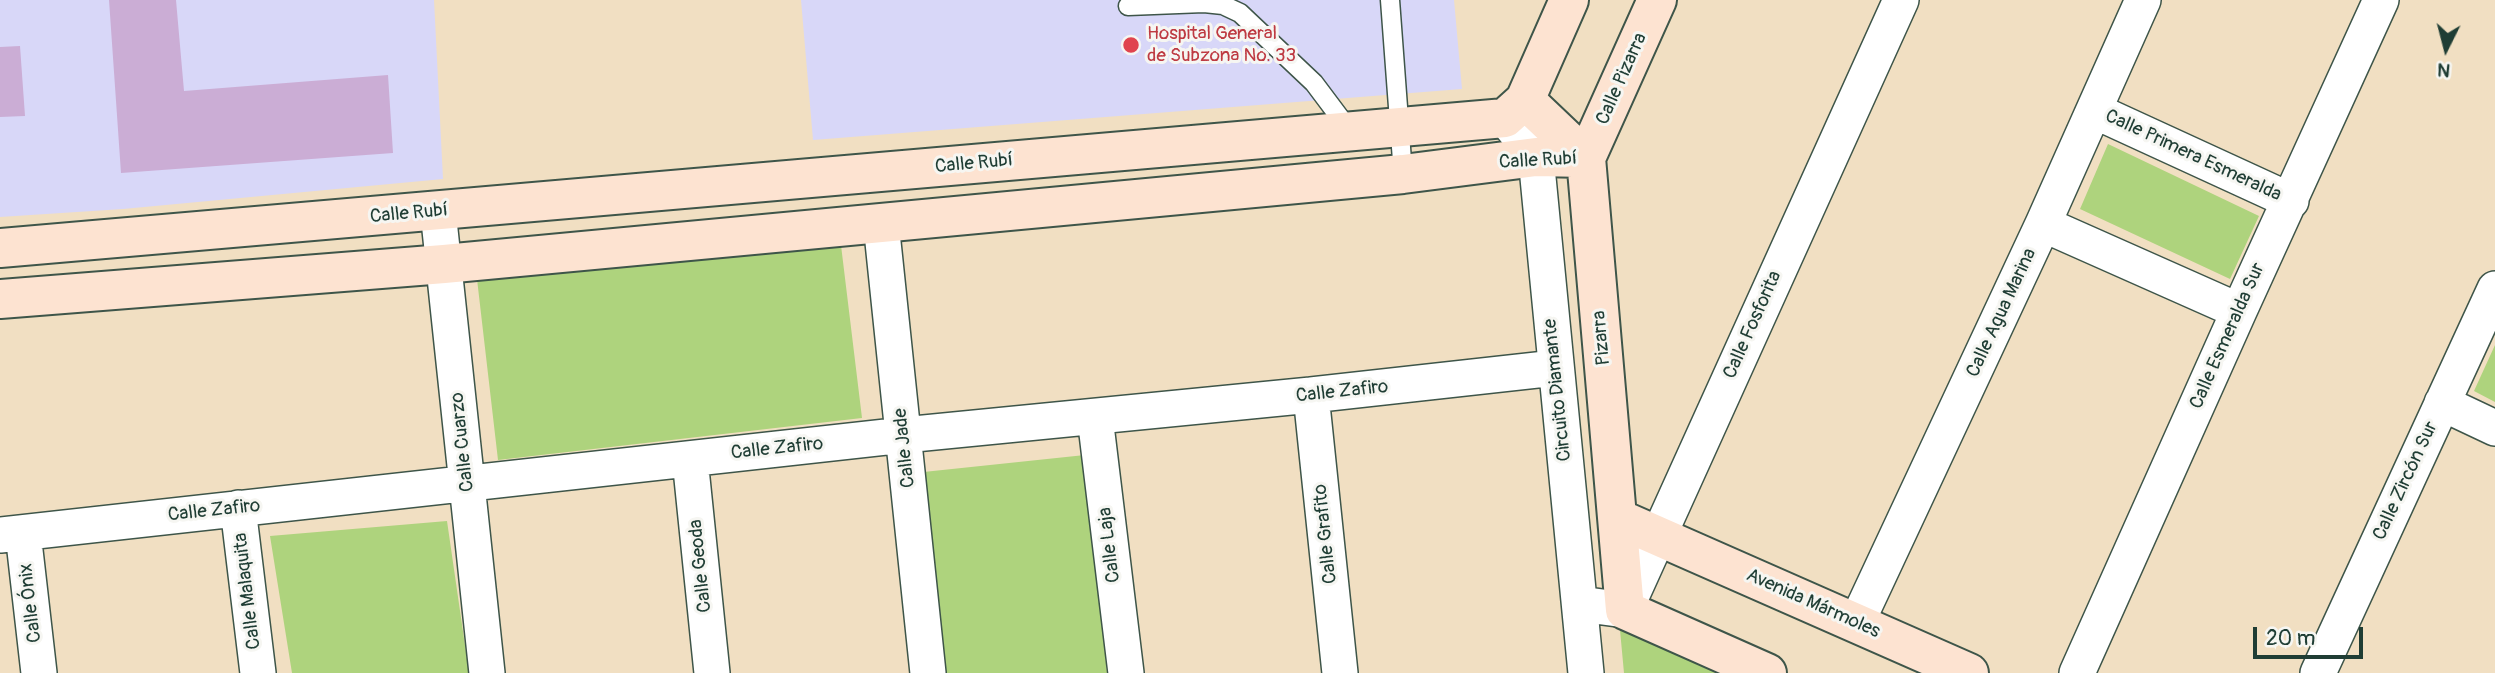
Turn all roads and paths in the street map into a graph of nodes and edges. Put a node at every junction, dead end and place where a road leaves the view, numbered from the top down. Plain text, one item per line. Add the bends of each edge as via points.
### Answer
1 (1390, 0) edge
2 (1569, 0) edge
3 (1657, 0) edge
4 (1901, 0) edge
5 (2143, 0) edge
6 (2381, 0) edge
7 (1128, 6) dead end
8 (1515, 109) junction
9 (2095, 111) junction
10 (1399, 127) junction
11 (1350, 131) junction
12 (1536, 157) junction
13 (1586, 158) junction
14 (1403, 174) junction
15 (2291, 201) junction
16 (438, 212) junction
17 (881, 223) junction
18 (2043, 223) junction
19 (0, 248) edge
20 (444, 264) junction
21 (0, 299) edge
22 (2239, 310) junction
23 (2491, 310) edge
24 (1555, 368) junction
25 (1311, 395) junction
26 (2442, 403) junction
27 (1095, 417) junction
28 (2495, 428) edge
29 (904, 435) junction
30 (690, 459) junction
31 (467, 483) junction
32 (239, 508) junction
33 (1617, 518) junction
34 (11, 534) edge
35 (1657, 535) junction
36 (1580, 604) junction
37 (1625, 610) junction
38 (1856, 624) junction
39 (39, 673) edge
40 (258, 673) edge
41 (487, 673) edge
42 (712, 673) edge
43 (929, 673) edge
44 (1126, 673) edge
45 (1340, 673) edge
46 (1586, 673) edge
47 (1767, 673) edge
48 (1969, 673) edge
49 (2077, 673) edge
50 (2318, 673) edge

1 - 10 lane
2 - 8 street
3 - 13 street, Calle Pizarra
4 - 35 street, Calle Fosforita
5 - 9 street, Calle Agua Marina
6 - 15 street, Calle Esmeralda Sur
7 - 11 lane via 1223,5 1240,13 1314,83
8 - 10 street, Calle Rubí
8 - 12 street
8 - 13 street, Calle Rubí
9 - 15 street, Calle Primera Esmeralda
9 - 18 street, Calle Agua Marina
10 - 11 street, Calle Rubí
10 - 14 lane
11 - 16 street, Calle Rubí
12 - 13 street, Calle Rubí
12 - 14 street, Calle Rubí
12 - 24 street, Circuito Diamante
13 - 33 street, Pizarra
14 - 17 street, Calle Rubí
15 - 22 street, Calle Esmeralda Sur
16 - 19 street, Calle Rubí
16 - 20 street, Calle Cuarzo
17 - 20 street, Calle Rubí
17 - 29 street, Calle Jade
18 - 22 street
18 - 38 street, Calle Agua Marina
20 - 21 street, Calle Rubí
20 - 31 street, Calle Cuarzo
22 - 49 street, Calle Esmeralda Sur
23 - 26 street, Calle Zircón Sur
24 - 25 street, Calle Zafiro
24 - 36 street, Circuito Diamante
25 - 27 street, Calle Zafiro
25 - 45 street, Calle Grafito
26 - 28 street
26 - 50 street, Calle Zircón Sur
27 - 29 street, Calle Zafiro
27 - 44 street, Calle Laja
29 - 30 street, Calle Zafiro
29 - 43 street, Calle Jade
30 - 31 street, Calle Zafiro
30 - 42 street, Calle Geoda
31 - 32 street, Calle Zafiro
31 - 41 street, Calle Cuarzo
32 - 34 street, Calle Zafiro
32 - 40 street, Calle Malaquita
33 - 35 street
33 - 37 street, Pizarra
34 - 39 street, Calle Ónix
35 - 37 street, Calle Fosforita
35 - 38 street, Avenida Mármoles
36 - 37 street
36 - 46 street, Circuito Diamante
37 - 47 street
38 - 48 street, Avenida Mármoles

